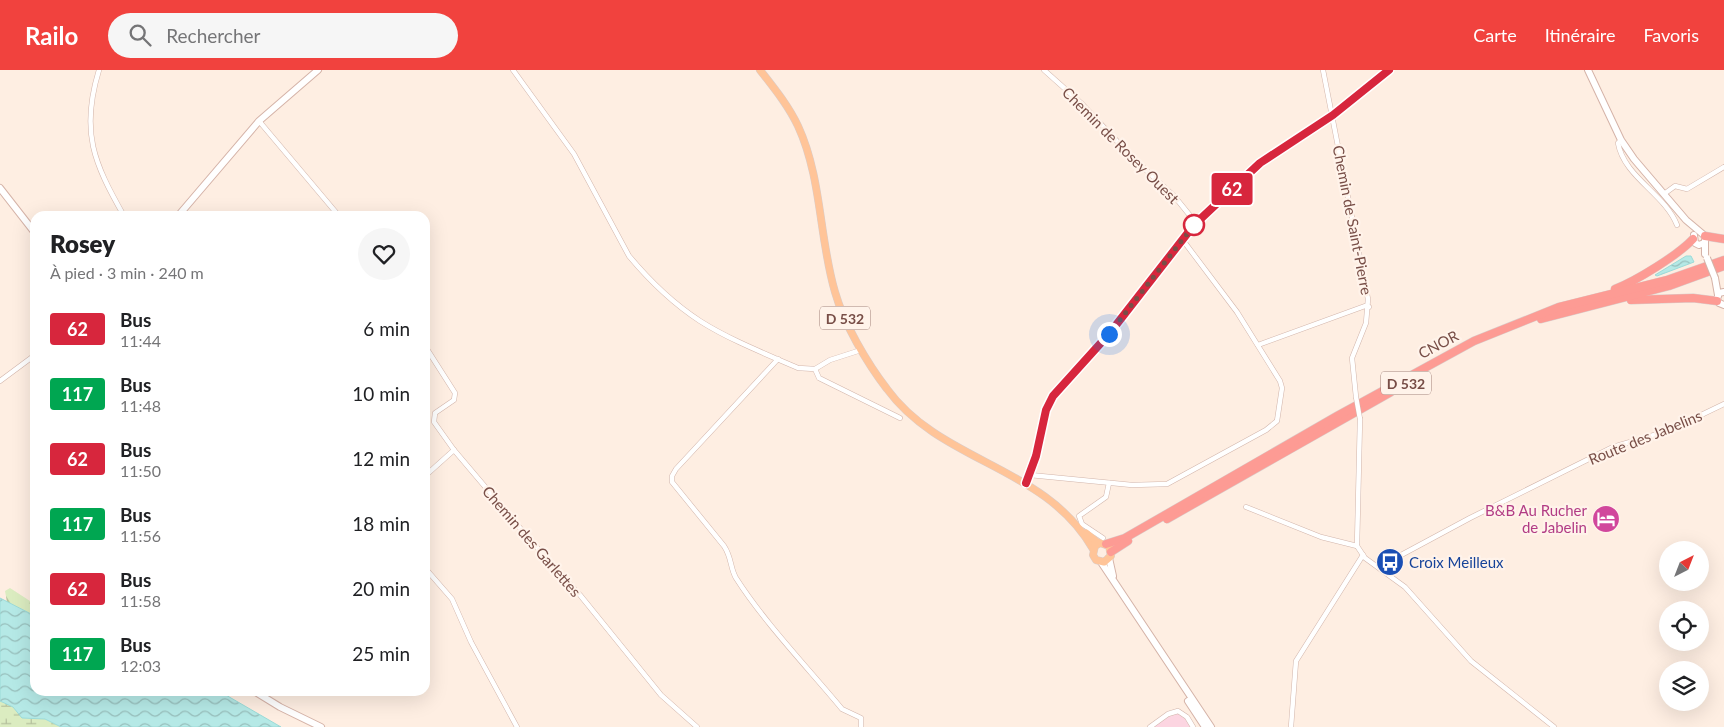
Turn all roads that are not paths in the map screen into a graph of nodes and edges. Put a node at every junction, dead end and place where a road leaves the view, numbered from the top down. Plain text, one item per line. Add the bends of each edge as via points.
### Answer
1 (98, 70) edge
2 (318, 70) edge
3 (514, 70) edge
4 (760, 70) edge
5 (1044, 70) edge
6 (1323, 70) edge
7 (1389, 70) edge
8 (1588, 70) edge
9 (1333, 115) junction
10 (259, 121) junction
11 (1621, 140) junction
12 (1724, 167) edge
13 (0, 188) edge
14 (1664, 194) junction
15 (121, 211) edge
16 (182, 211) edge
17 (335, 211) edge
18 (1196, 223) junction
19 (1678, 225) dead end
20 (30, 227) edge
21 (1699, 238) junction
22 (1724, 239) edge
23 (1182, 240) junction
24 (1724, 260) edge
25 (1724, 266) edge
26 (1722, 299) edge
27 (1369, 307) junction
28 (1559, 307) junction
29 (1585, 307) junction
30 (1258, 346) junction
31 (862, 349) junction
32 (430, 354) edge
33 (30, 359) edge
34 (778, 359) junction
35 (815, 369) junction
36 (0, 381) edge
37 (1724, 404) edge
38 (900, 418) dead end
39 (454, 450) junction
40 (430, 472) edge
41 (1030, 474) junction
42 (1026, 483) junction
43 (1109, 483) junction
44 (1246, 507) dead end
45 (1078, 527) junction
46 (1103, 542) junction
47 (1357, 546) junction
48 (1093, 549) junction
49 (1110, 555) junction
50 (1363, 555) junction
51 (1101, 562) junction
52 (1382, 568) junction
53 (430, 574) edge
54 (1117, 586) junction
55 (1163, 656) junction
56 (262, 696) edge
57 (321, 727) edge
58 (517, 727) edge
59 (697, 727) edge
60 (861, 727) edge
61 (1150, 727) edge
62 (1193, 727) edge
63 (1205, 727) edge
64 (1211, 727) edge
65 (1290, 727) edge
66 (1554, 727) edge

1 - 15 street via 90,120 92,150
2 - 10 street
3 - 34 street via 574,154 624,247 640,269 702,322
4 - 31 main road, D 532 via 787,105 804,143 835,294
5 - 18 street, Chemin de Rosey Ouest via 1175,197
6 - 9 street, Chemin de Saint-Pierre
7 - 9 street
8 - 11 street
9 - 18 street via 1260,163
9 - 27 street, Chemin de Saint-Pierre
10 - 16 street
10 - 17 street
11 - 14 street
11 - 19 street via 1618,147 1625,159
12 - 14 street via 1687,189 1675,186
13 - 20 street
14 - 21 street
18 - 23 street
21 - 22 highway
21 - 26 street, bridge
21 - 28 highway via 1624,286
23 - 30 street via 1237,312
23 - 41 street via 1109,334 1053,396 1046,410
24 - 28 highway, CNOR / D 532 via 1667,280
25 - 29 highway, CNOR / D 532 via 1669,286
26 - 29 highway via 1662,298
27 - 30 street
27 - 47 street, Chemin de Saint-Pierre, bridge via 1352,358 1360,419
28 - 46 highway, CNOR / D 532 via 1457,349 1125,538
29 - 49 highway, CNOR / D 532 via 1532,322 1459,353
30 - 43 street via 1281,386 1277,421 1272,426 1170,484
31 - 35 street
31 - 42 main road, D 532 via 888,390 918,422
32 - 39 street, Chemin des Garlettes via 454,393 454,400 433,417
33 - 36 street
34 - 35 street via 798,368
34 - 60 street via 676,469 672,482 731,556 734,575 751,599 842,709 860,718
35 - 38 street via 819,378
37 - 52 street, Route des Jabelins via 1668,431 1613,447 1470,518
39 - 40 street
39 - 59 street, Chemin des Garlettes via 662,695
41 - 42 street
41 - 43 street
42 - 45 main road, D 532 via 1053,501
43 - 46 street via 1106,497 1079,516 1082,524
44 - 47 street
45 - 46 main road, D 532
45 - 48 main road, D 532
46 - 48 main road
46 - 49 main road
47 - 50 street
48 - 51 main road via 1094,558
49 - 51 main road
49 - 54 street
50 - 52 street
50 - 65 street via 1296,661
51 - 54 street
52 - 66 street via 1406,587 1471,661
53 - 58 street via 452,599 471,642
54 - 55 street
55 - 63 street
55 - 64 street
56 - 57 street
61 - 62 street via 1178,711

